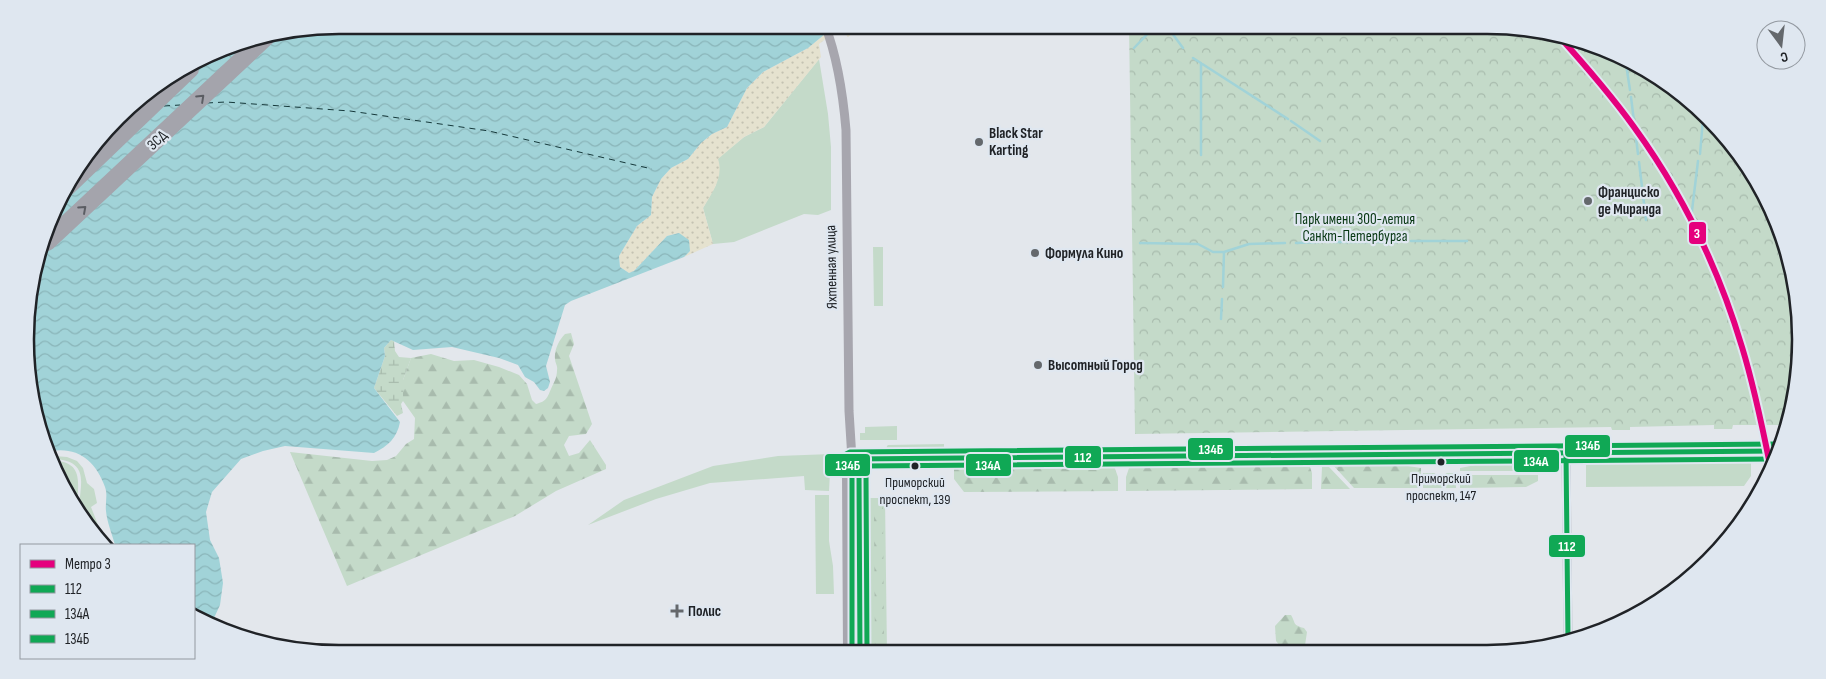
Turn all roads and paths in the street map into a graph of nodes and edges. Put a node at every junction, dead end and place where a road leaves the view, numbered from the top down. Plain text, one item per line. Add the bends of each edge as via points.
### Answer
1 (828, 34) edge
2 (258, 45) edge
3 (179, 80) edge
4 (84, 171) edge
5 (51, 238) edge
6 (1771, 452) edge
7 (1566, 453) junction
8 (852, 459) junction
9 (1568, 634) edge
10 (850, 645) edge
11 (860, 645) edge

1 - 8 street, Яхтенная улица via 839,76 846,130
5 -> 2 highway, ЗСД
3 - 4 highway, ЗСД
6 - 7 street
7 - 8 street
7 - 9 street
8 - 10 street, Яхтенная улица via 848,481
8 - 11 street, Яхтенная улица via 859,474

